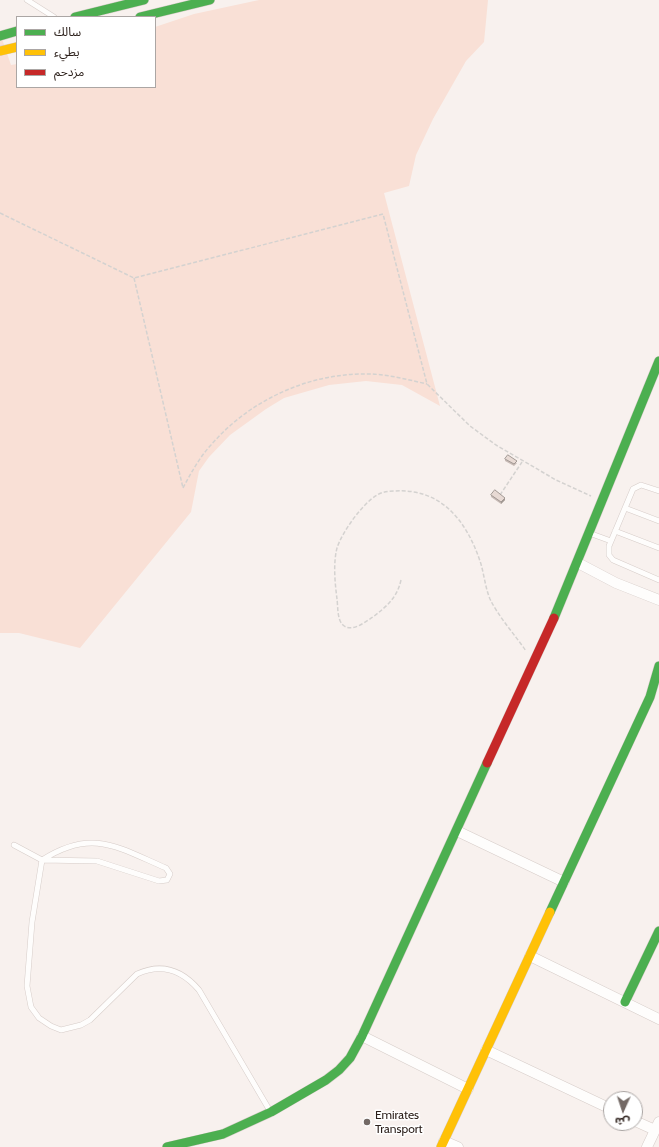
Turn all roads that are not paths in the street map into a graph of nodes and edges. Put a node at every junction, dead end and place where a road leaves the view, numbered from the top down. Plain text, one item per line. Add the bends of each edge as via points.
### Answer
1 (27, 0) edge
2 (144, 0) edge
3 (210, 0) edge
4 (52, 16) edge
5 (80, 16) edge
6 (144, 16) edge
7 (16, 31) edge
8 (0, 35) edge
9 (16, 47) edge
10 (0, 51) edge
11 (659, 361) edge
12 (659, 491) edge
13 (625, 508) junction
14 (659, 521) edge
15 (615, 531) junction
16 (589, 533) junction
17 (611, 541) junction
18 (659, 548) edge
19 (578, 563) junction
20 (659, 580) edge
21 (659, 600) edge
22 (659, 666) edge
23 (655, 699) edge
24 (457, 831) junction
25 (14, 845) dead end
26 (42, 860) junction
27 (564, 882) junction
28 (659, 931) edge
29 (530, 956) junction
30 (624, 1002) junction
31 (659, 1019) edge
32 (362, 1036) junction
33 (486, 1050) junction
34 (468, 1090) junction
35 (603, 1105) edge
36 (270, 1112) junction
37 (643, 1123) edge
38 (657, 1126) edge
39 (443, 1144) edge
40 (166, 1147) edge
41 (458, 1147) edge
42 (647, 1147) edge

1 - 4 lane
2 - 5 main road
3 - 6 main road
7 - 8 main road
9 - 10 main road
11 - 16 main road
12 - 13 lane via 638,485
13 - 14 lane
13 - 15 lane
15 - 17 lane
15 - 18 lane
16 - 17 lane
16 - 19 main road
17 - 20 lane via 608,552 613,560
19 - 21 street via 616,583
19 - 24 main road
22 - 23 main road
23 - 27 main road
24 - 27 street
24 - 32 main road
25 - 26 lane
26 - 26 lane via 97,861 159,881 165,881 170,877 166,868 114,846 97,842 80,843 59,849
26 - 36 lane via 32,922 27,986 28,997 39,1018 61,1030 72,1028 90,1020 137,974 161,968 179,972 191,980 199,990
27 - 29 main road
28 - 30 main road
29 - 30 street
29 - 33 main road
30 - 31 street
32 - 34 street
32 - 36 main road via 350,1058 339,1070
33 - 34 main road
33 - 35 street
34 - 39 main road
36 - 40 main road via 223,1134
37 - 38 street
38 - 42 street
39 - 41 street

